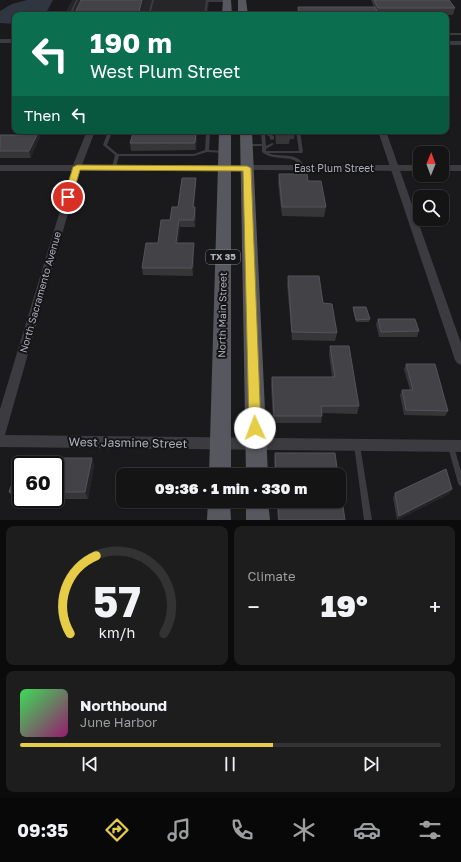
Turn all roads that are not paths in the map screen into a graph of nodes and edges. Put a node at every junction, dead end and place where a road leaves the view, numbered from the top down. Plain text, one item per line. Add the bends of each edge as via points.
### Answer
1 (77, 0) edge
2 (152, 0) edge
3 (207, 0) edge
4 (242, 0) edge
5 (228, 1) edge
6 (71, 12) edge
7 (150, 12) edge
8 (205, 12) edge
9 (227, 12) edge
10 (243, 12) edge
11 (449, 34) edge
12 (461, 34) edge
13 (0, 41) edge
14 (12, 42) edge
15 (449, 43) edge
16 (461, 43) edge
17 (90, 134) edge
18 (109, 134) edge
19 (208, 134) edge
20 (225, 134) edge
21 (246, 134) edge
22 (262, 134) edge
23 (267, 134) edge
24 (298, 134) edge
25 (383, 134) edge
26 (246, 145) junction
27 (264, 148) junction
28 (207, 151) junction
29 (117, 154) junction
30 (225, 160) junction
31 (77, 167) junction
32 (114, 167) junction
33 (302, 167) junction
34 (0, 168) edge
35 (247, 168) junction
36 (394, 168) junction
37 (413, 168) edge
38 (449, 168) edge
39 (461, 168) edge
40 (461, 360) edge
41 (0, 431) edge
42 (0, 441) edge
43 (220, 444) junction
44 (256, 444) junction
45 (357, 445) junction
46 (456, 446) edge
47 (220, 468) edge
48 (256, 468) edge
49 (461, 483) edge
50 (219, 508) edge
51 (257, 508) edge
52 (219, 520) edge
53 (258, 520) edge
54 (368, 520) edge

1 - 6 lane
2 - 7 lane
3 - 5 lane
3 - 8 lane
4 - 10 main road
5 - 9 main road
11 - 12 lane
13 - 14 street
15 - 16 street
17 - 31 street, North Sacramento Avenue
18 - 29 lane via 105,145
19 - 28 lane
20 - 30 main road, North Main Street / TX 35
21 - 26 main road, TX 35
22 - 27 lane
23 - 27 lane via 272,136 272,141
24 - 27 lane via 301,152
25 - 36 street
26 - 27 lane
26 - 35 main road, TX 35
27 - 33 lane via 275,158 296,159
28 - 29 lane via 194,155
28 - 30 lane
29 - 32 lane
30 - 32 street
30 - 35 street
30 - 43 main road, North Main Street / TX 35
31 - 32 street
31 - 34 street
31 - 41 street, North Sacramento Avenue
33 - 35 street, East Plum Street
33 - 36 street, East Plum Street
35 - 44 main road, TX 35
36 - 37 street, East Plum Street
36 - 40 street
38 - 39 street
42 - 43 street, West Jasmine Street
43 - 44 street, West Jasmine Street
43 - 47 main road, North Main Street / TX 35
44 - 45 street, West Jasmine Street
44 - 48 main road, TX 35
45 - 46 street, West Jasmine Street
45 - 54 lane
46 - 49 lane
50 - 52 main road
51 - 53 main road

